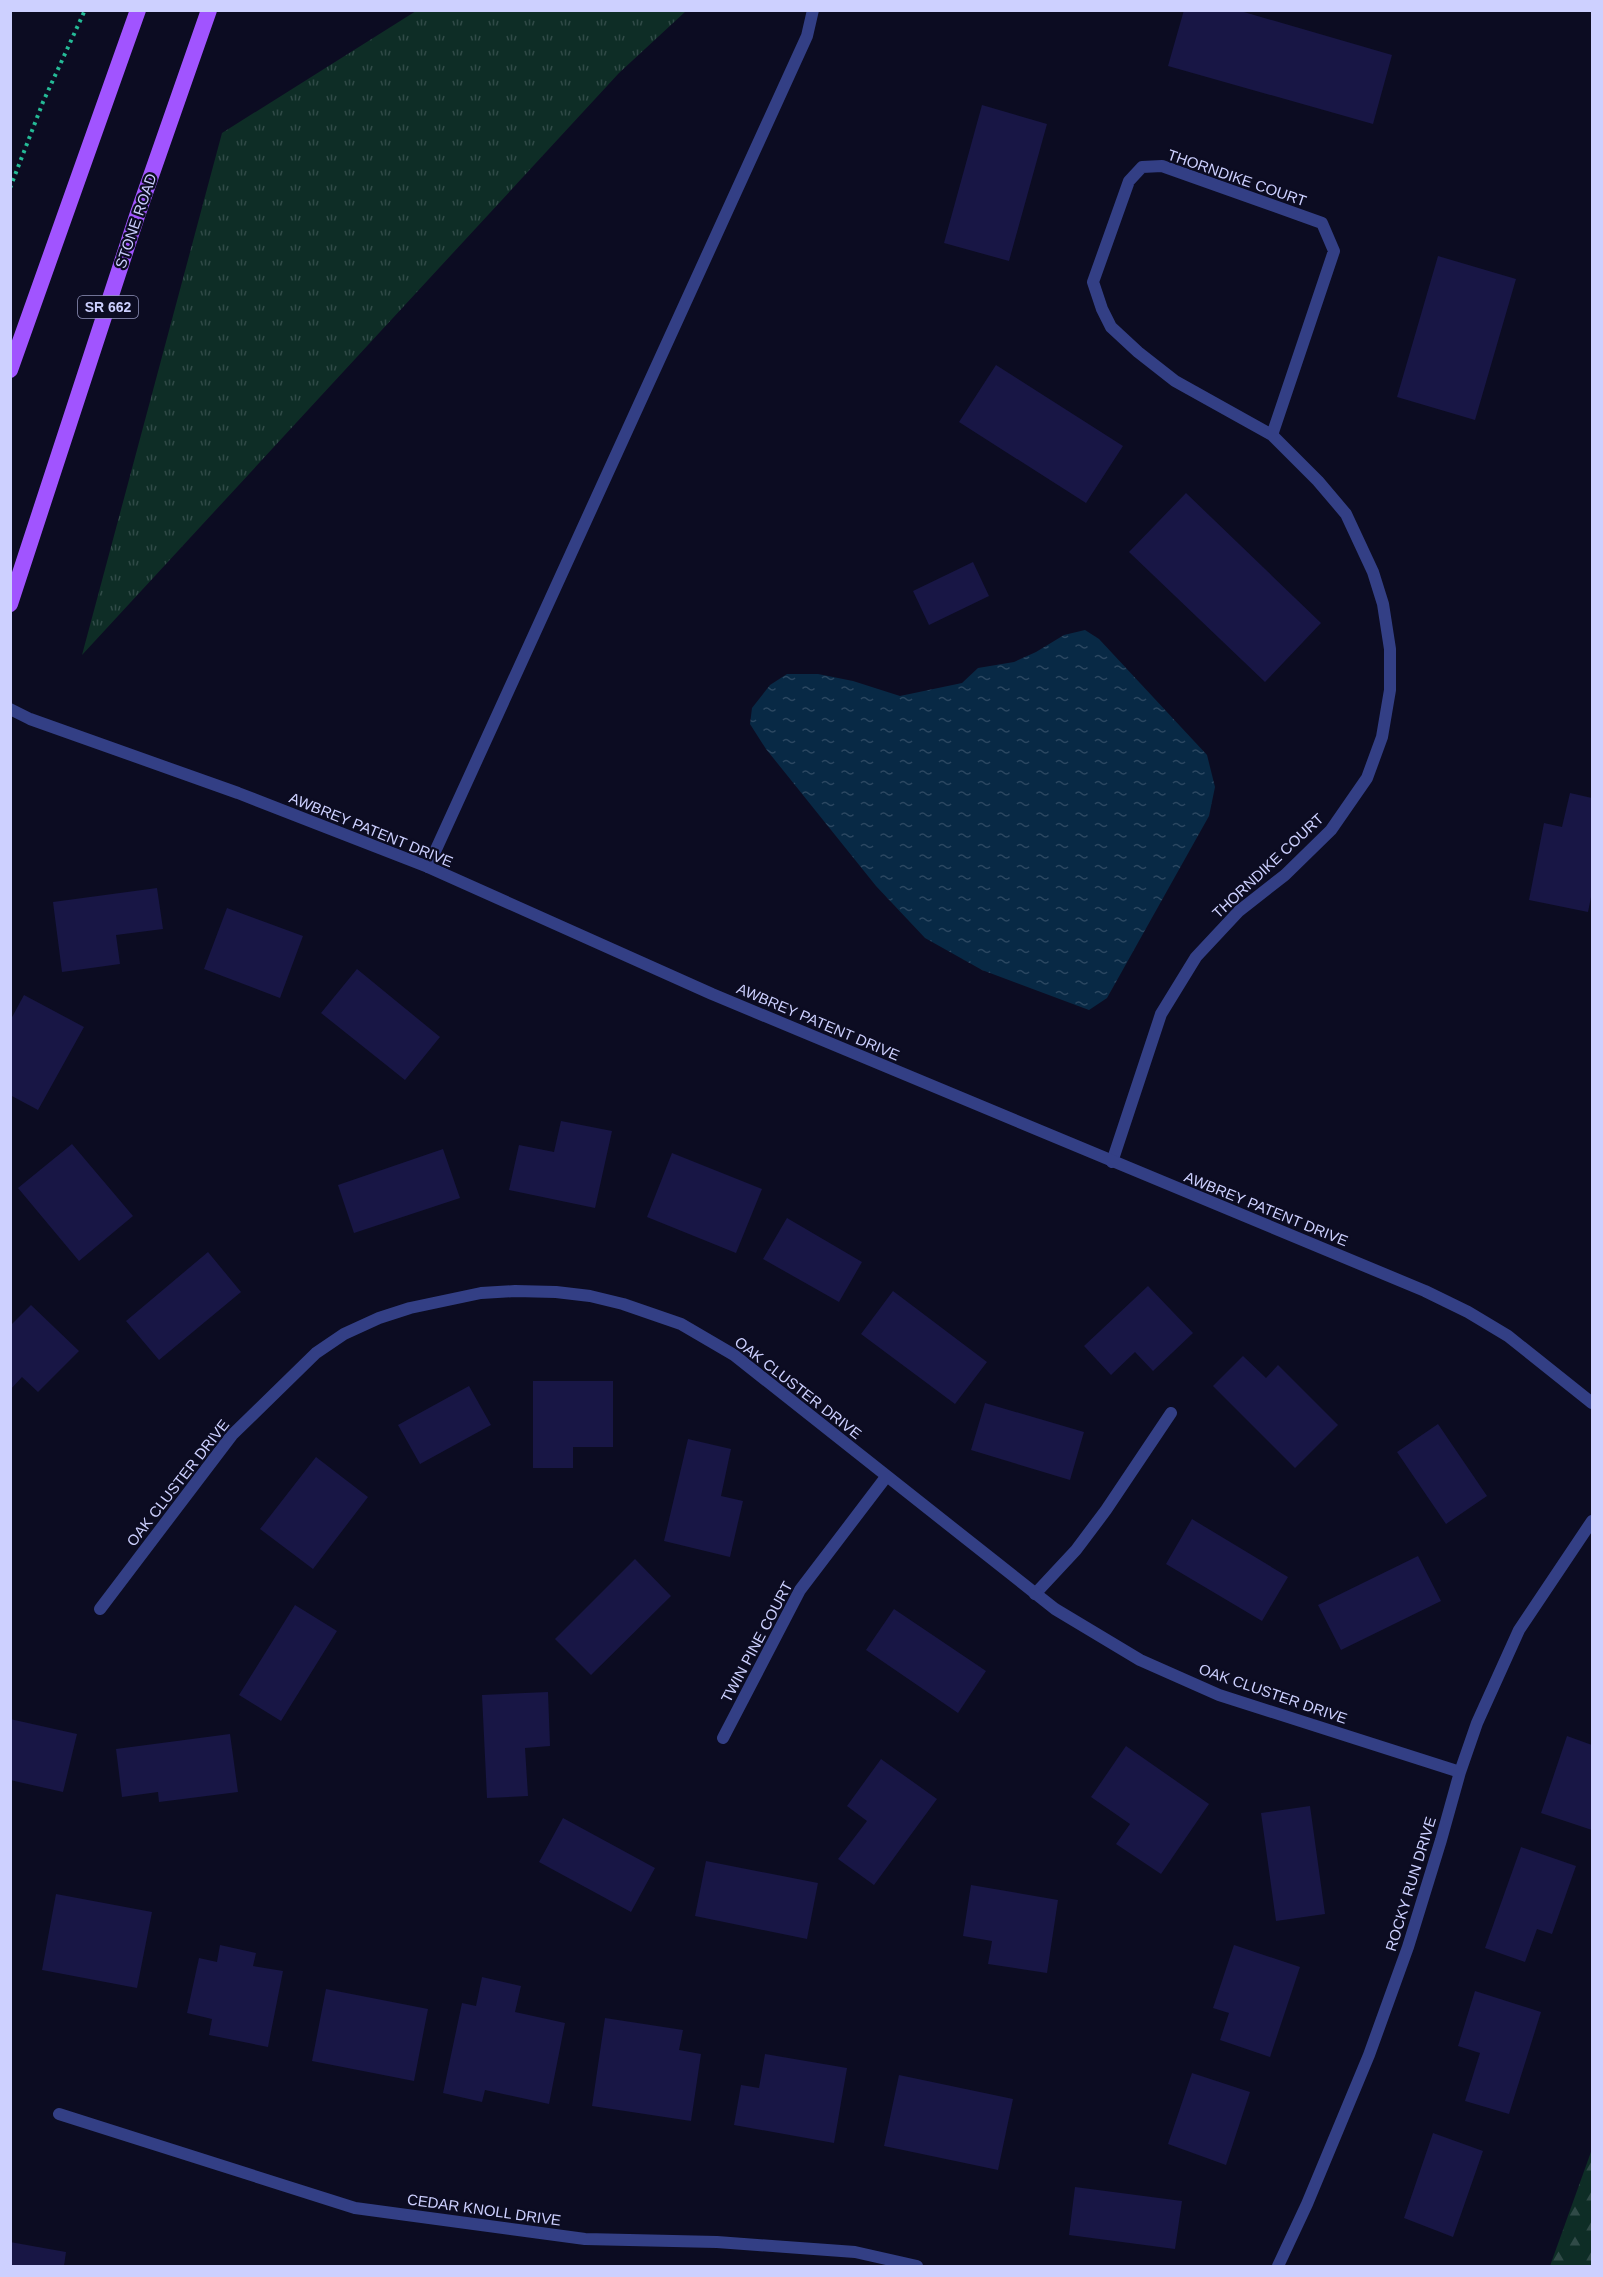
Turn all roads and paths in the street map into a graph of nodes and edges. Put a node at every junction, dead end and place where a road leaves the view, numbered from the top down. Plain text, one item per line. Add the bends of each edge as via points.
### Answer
1 (85, 10) edge
2 (138, 10) edge
3 (209, 10) edge
4 (813, 10) edge
5 (10, 188) edge
6 (10, 370) edge
7 (1272, 435) junction
8 (10, 604) edge
9 (10, 709) edge
10 (428, 867) junction
11 (1112, 1162) junction
12 (1593, 1403) edge
13 (1172, 1413) dead end
14 (886, 1477) junction
15 (1593, 1521) edge
16 (1035, 1594) junction
17 (100, 1609) dead end
18 (723, 1738) dead end
19 (1460, 1772) junction
20 (60, 2114) dead end
21 (917, 2266) edge
22 (1278, 2266) edge

1 - 5 path
2 - 6 main road
3 - 8 main road, STONE ROAD / SR 662
4 - 10 street via 807,36
7 - 7 street, THORNDIKE COURT via 1175,381 1111,327 1102,309 1093,282 1129,181 1142,167 1162,166 1322,223 1334,250
7 - 11 street, THORNDIKE COURT via 1346,514 1373,572 1390,649 1390,690 1382,737 1367,778 1331,830 1285,875 1239,911 1196,957 1161,1014
9 - 10 street, AWBREY PATENT DRIVE
10 - 11 street, AWBREY PATENT DRIVE via 712,994
11 - 12 street, AWBREY PATENT DRIVE via 1468,1312 1508,1336
13 - 16 street via 1076,1550
14 - 16 street, OAK CLUSTER DRIVE
14 - 17 street, OAK CLUSTER DRIVE via 734,1355 681,1324 590,1296 481,1293 379,1318 344,1334 316,1353 232,1435
14 - 18 street, TWIN PINE COURT via 800,1590
15 - 19 street, ROCKY RUN DRIVE via 1519,1630 1477,1723
16 - 19 street, OAK CLUSTER DRIVE via 1054,1610 1140,1660 1219,1695
19 - 22 street, ROCKY RUN DRIVE via 1411,1936 1369,2055
20 - 21 street, CEDAR KNOLL DRIVE via 354,2208 585,2239 717,2242 855,2252

